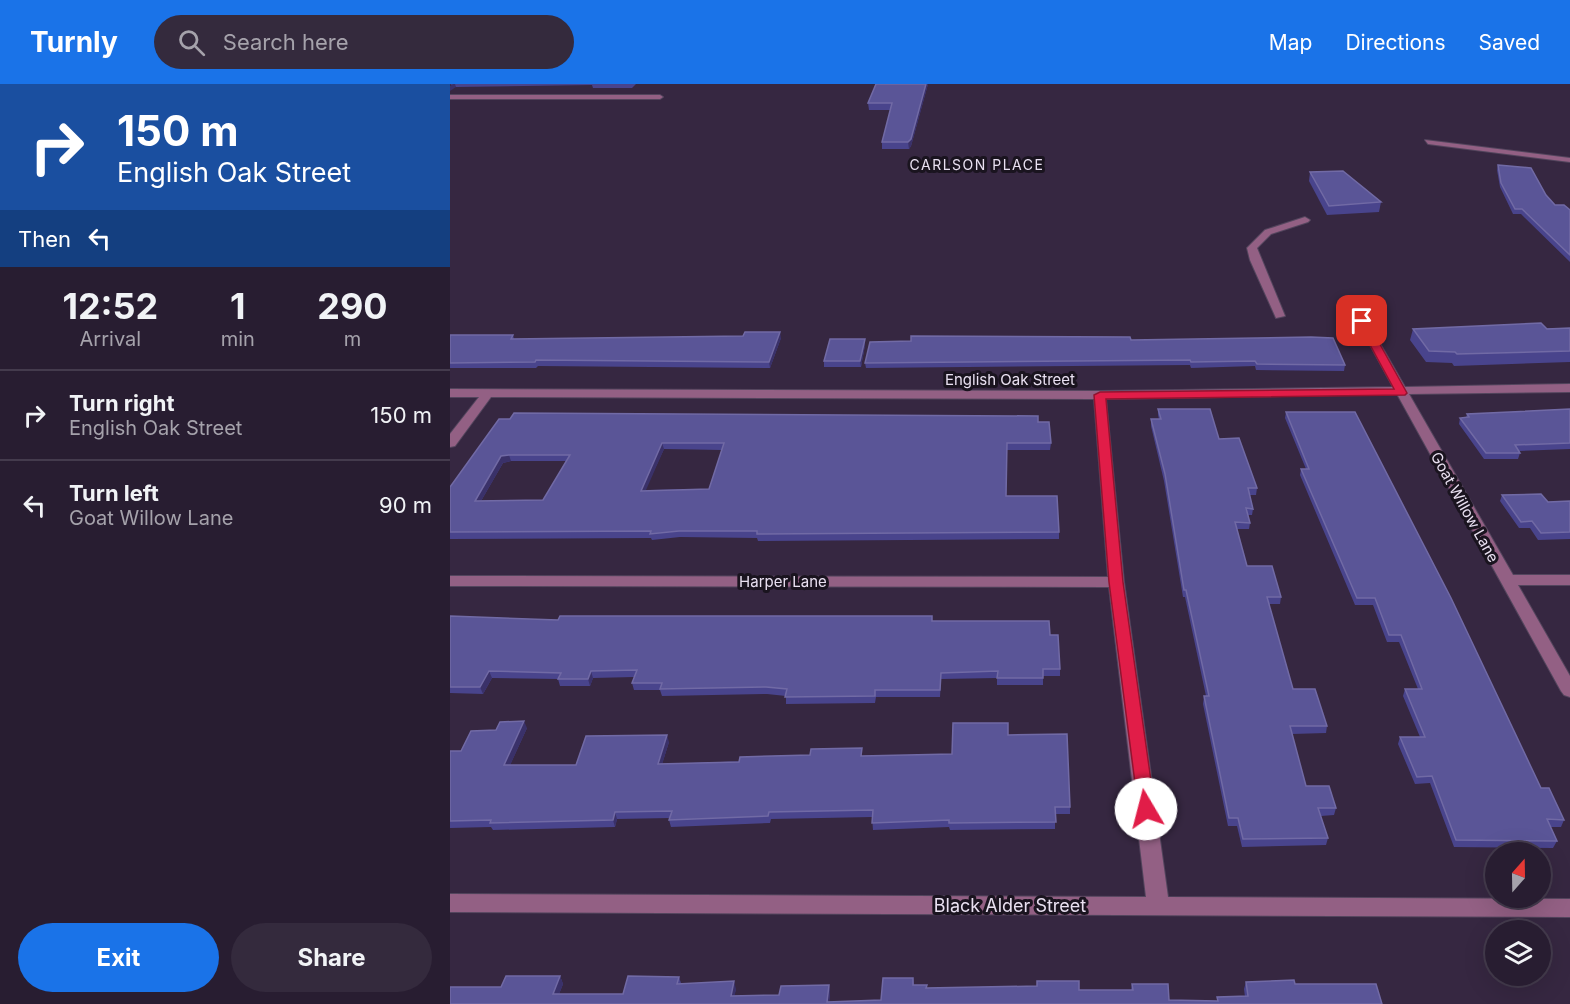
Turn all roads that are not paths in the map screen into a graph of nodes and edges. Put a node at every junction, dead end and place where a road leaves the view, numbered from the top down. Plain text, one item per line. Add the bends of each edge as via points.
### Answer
1 (565, 90) dead end
2 (450, 97) edge
3 (557, 97) junction
4 (660, 97) dead end
5 (1428, 142) dead end
6 (1570, 160) edge
7 (1305, 220) dead end
8 (1280, 316) dead end
9 (1362, 321) dead end
10 (1570, 388) edge
11 (450, 393) edge
12 (488, 393) junction
13 (1401, 393) junction
14 (1100, 395) junction
15 (450, 443) edge
16 (1506, 580) junction
17 (1570, 580) edge
18 (450, 581) edge
19 (1116, 582) junction
20 (1570, 691) edge
21 (450, 903) edge
22 (1158, 905) junction
23 (1570, 908) edge

1 - 3 street
2 - 3 street
3 - 4 street
5 - 6 street
7 - 8 street via 1268,231 1258,237 1252,248
9 - 13 street, Goat Willow Lane
10 - 13 street, English Oak Street
11 - 12 street, English Oak Street
12 - 14 street, English Oak Street
12 - 15 street
13 - 14 street, English Oak Street
13 - 16 street, Goat Willow Lane
14 - 19 street
16 - 17 street
16 - 20 street, Goat Willow Lane
18 - 19 street, Harper Lane
19 - 22 street
21 - 22 street, Black Alder Street
22 - 23 street, Black Alder Street

